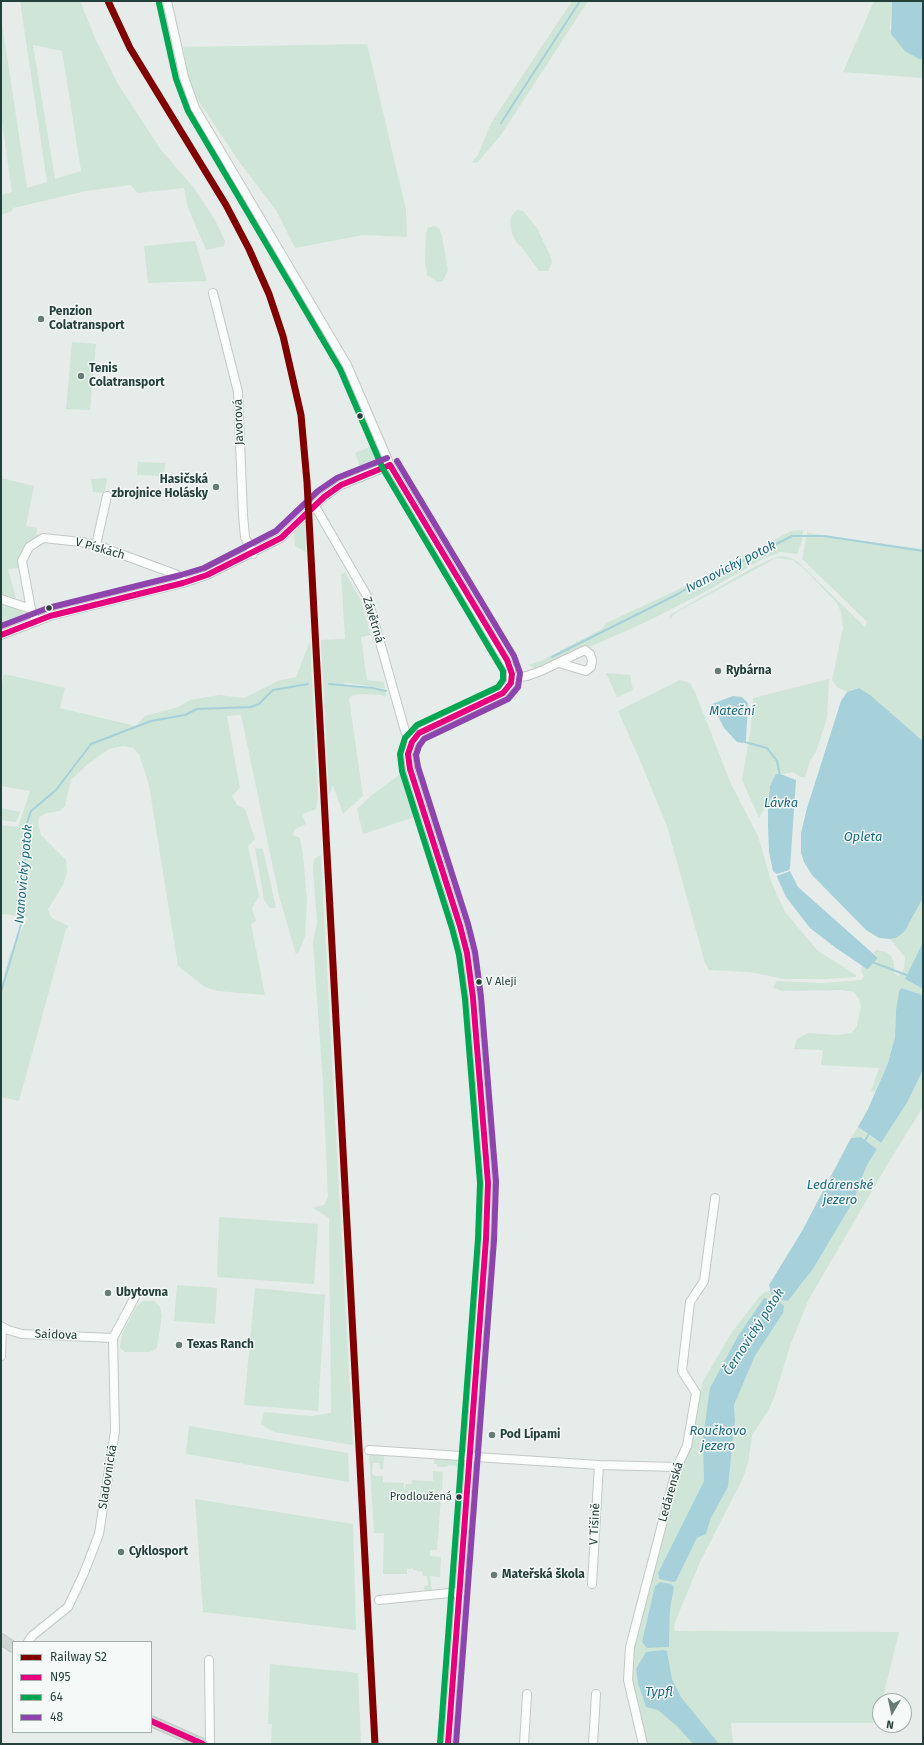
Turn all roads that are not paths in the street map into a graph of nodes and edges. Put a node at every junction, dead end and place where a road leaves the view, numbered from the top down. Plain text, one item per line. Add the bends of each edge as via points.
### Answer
1 (167, 1) edge
2 (213, 292) dead end
3 (390, 465) junction
4 (107, 496) dead end
5 (315, 506) junction
6 (96, 545) junction
7 (253, 554) junction
8 (183, 583) junction
9 (1, 599) edge
10 (31, 609) junction
11 (36, 621) junction
12 (1, 635) edge
13 (559, 663) dead end
14 (512, 678) junction
15 (412, 742) junction
16 (715, 1198) dead end
17 (137, 1293) dead end
18 (1, 1326) edge
19 (114, 1338) junction
20 (1, 1356) edge
21 (369, 1450) dead end
22 (470, 1458) junction
23 (599, 1465) junction
24 (677, 1467) junction
25 (592, 1584) dead end
26 (460, 1592) junction
27 (379, 1600) dead end
28 (1, 1639) edge
29 (29, 1641) edge
30 (12, 1646) edge
31 (209, 1660) dead end
32 (527, 1694) dead end
33 (596, 1694) dead end
34 (152, 1721) edge
35 (202, 1744) edge
36 (210, 1744) edge
37 (448, 1744) edge
38 (524, 1744) edge
39 (593, 1744) edge
40 (643, 1744) edge

1 - 3 street via 184,77 195,108 350,372
2 - 7 street, Javorová via 238,392 245,537
3 - 5 street via 341,485
3 - 14 street via 507,660 512,669
4 - 6 street
5 - 7 street via 281,538
5 - 15 street, Závětrná via 368,596 405,731
6 - 8 street, V Pískách via 175,574 181,577
6 - 10 street, V Pískách via 43,538 29,547 22,561
7 - 8 street
8 - 11 street
9 - 10 street
10 - 11 street, V Pískách
11 - 12 street
13 - 14 street via 527,676
14 - 15 street via 503,693 425,729
15 - 22 street via 409,763 467,952 488,1170 488,1215
16 - 24 street, Ledárenská via 704,1281 690,1302 682,1371 696,1393 687,1446
17 - 19 street, Sladovnická
18 - 19 street, Saidova via 22,1334
18 - 20 street
19 - 29 street, Sladovnická via 115,1431 99,1534 68,1607
21 - 22 street
22 - 23 street
22 - 26 street
23 - 24 street
23 - 25 street, V Tišině
24 - 40 street, Ledárenská via 630,1647 628,1680
26 - 27 street
26 - 37 street
28 - 30 main road
31 - 36 street
32 - 38 street
33 - 39 street
34 - 35 main road

